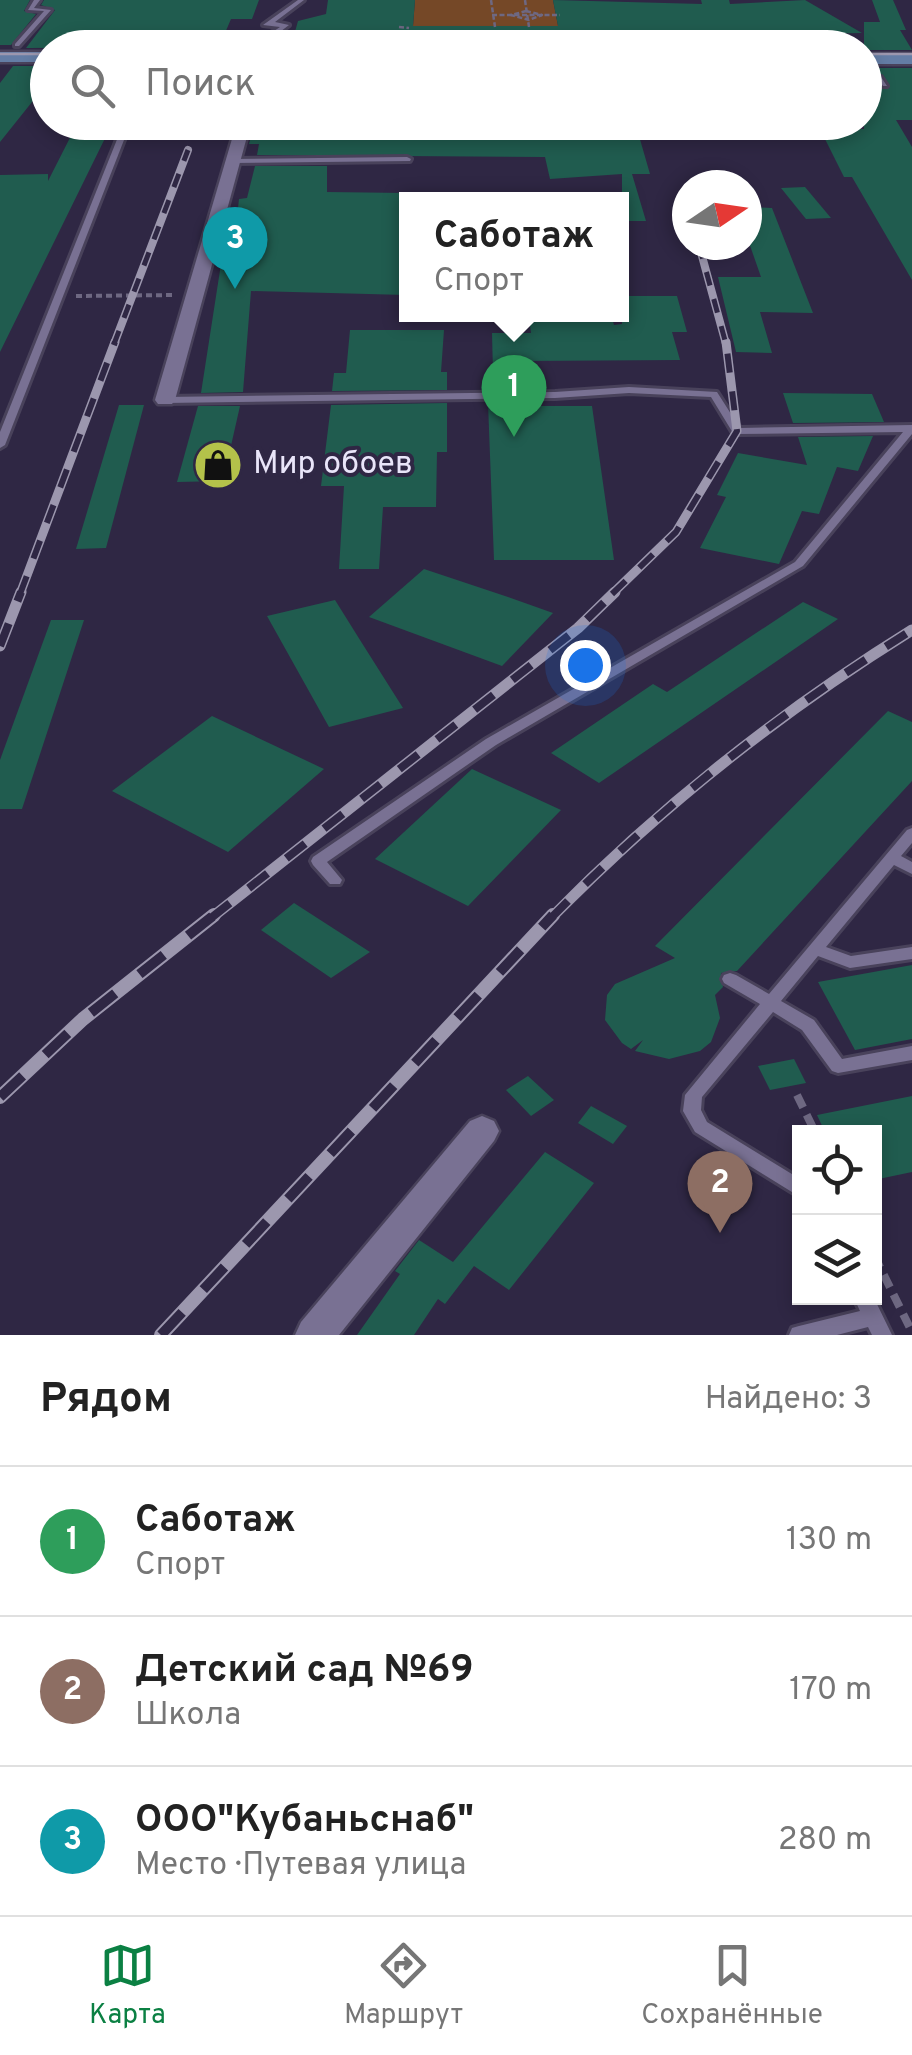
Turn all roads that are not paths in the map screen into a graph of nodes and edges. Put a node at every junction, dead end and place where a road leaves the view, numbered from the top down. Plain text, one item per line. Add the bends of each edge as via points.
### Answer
1 (38, 0) edge
2 (302, 0) edge
3 (284, 22) junction
4 (32, 30) edge
5 (271, 30) edge
6 (276, 30) edge
7 (30, 32) edge
8 (19, 46) dead end
9 (0, 57) edge
10 (30, 57) edge
11 (912, 58) edge
12 (882, 61) edge
13 (121, 140) edge
14 (239, 140) edge
15 (407, 160) dead end
16 (233, 161) junction
17 (165, 400) joint
18 (912, 429) edge
19 (0, 445) edge
20 (912, 833) edge
21 (892, 857) junction
22 (912, 868) edge
23 (335, 880) dead end
24 (815, 949) junction
25 (912, 953) edge
26 (730, 979) dead end
27 (771, 1002) junction
28 (912, 1053) edge
29 (482, 1131) dead end
30 (792, 1183) edge
31 (878, 1326) edge
32 (315, 1335) edge
33 (799, 1335) edge

1 - 4 lane via 30,9 48,10
2 - 3 lane
3 - 5 lane via 269,23
3 - 6 lane
7 - 8 lane
9 - 10 main road
11 - 12 main road
13 - 19 lane
14 - 16 street
15 - 16 lane
16 - 17 street
17 - 18 lane via 629,390 714,394 737,430
18 - 23 lane via 800,564 490,742 318,861
20 - 21 lane
21 - 22 lane
21 - 24 lane
24 - 25 lane via 850,962
24 - 27 lane
26 - 27 lane
27 - 28 lane via 808,1025 838,1066
27 - 30 lane via 694,1094 692,1112 716,1140
29 - 32 street
31 - 33 lane

